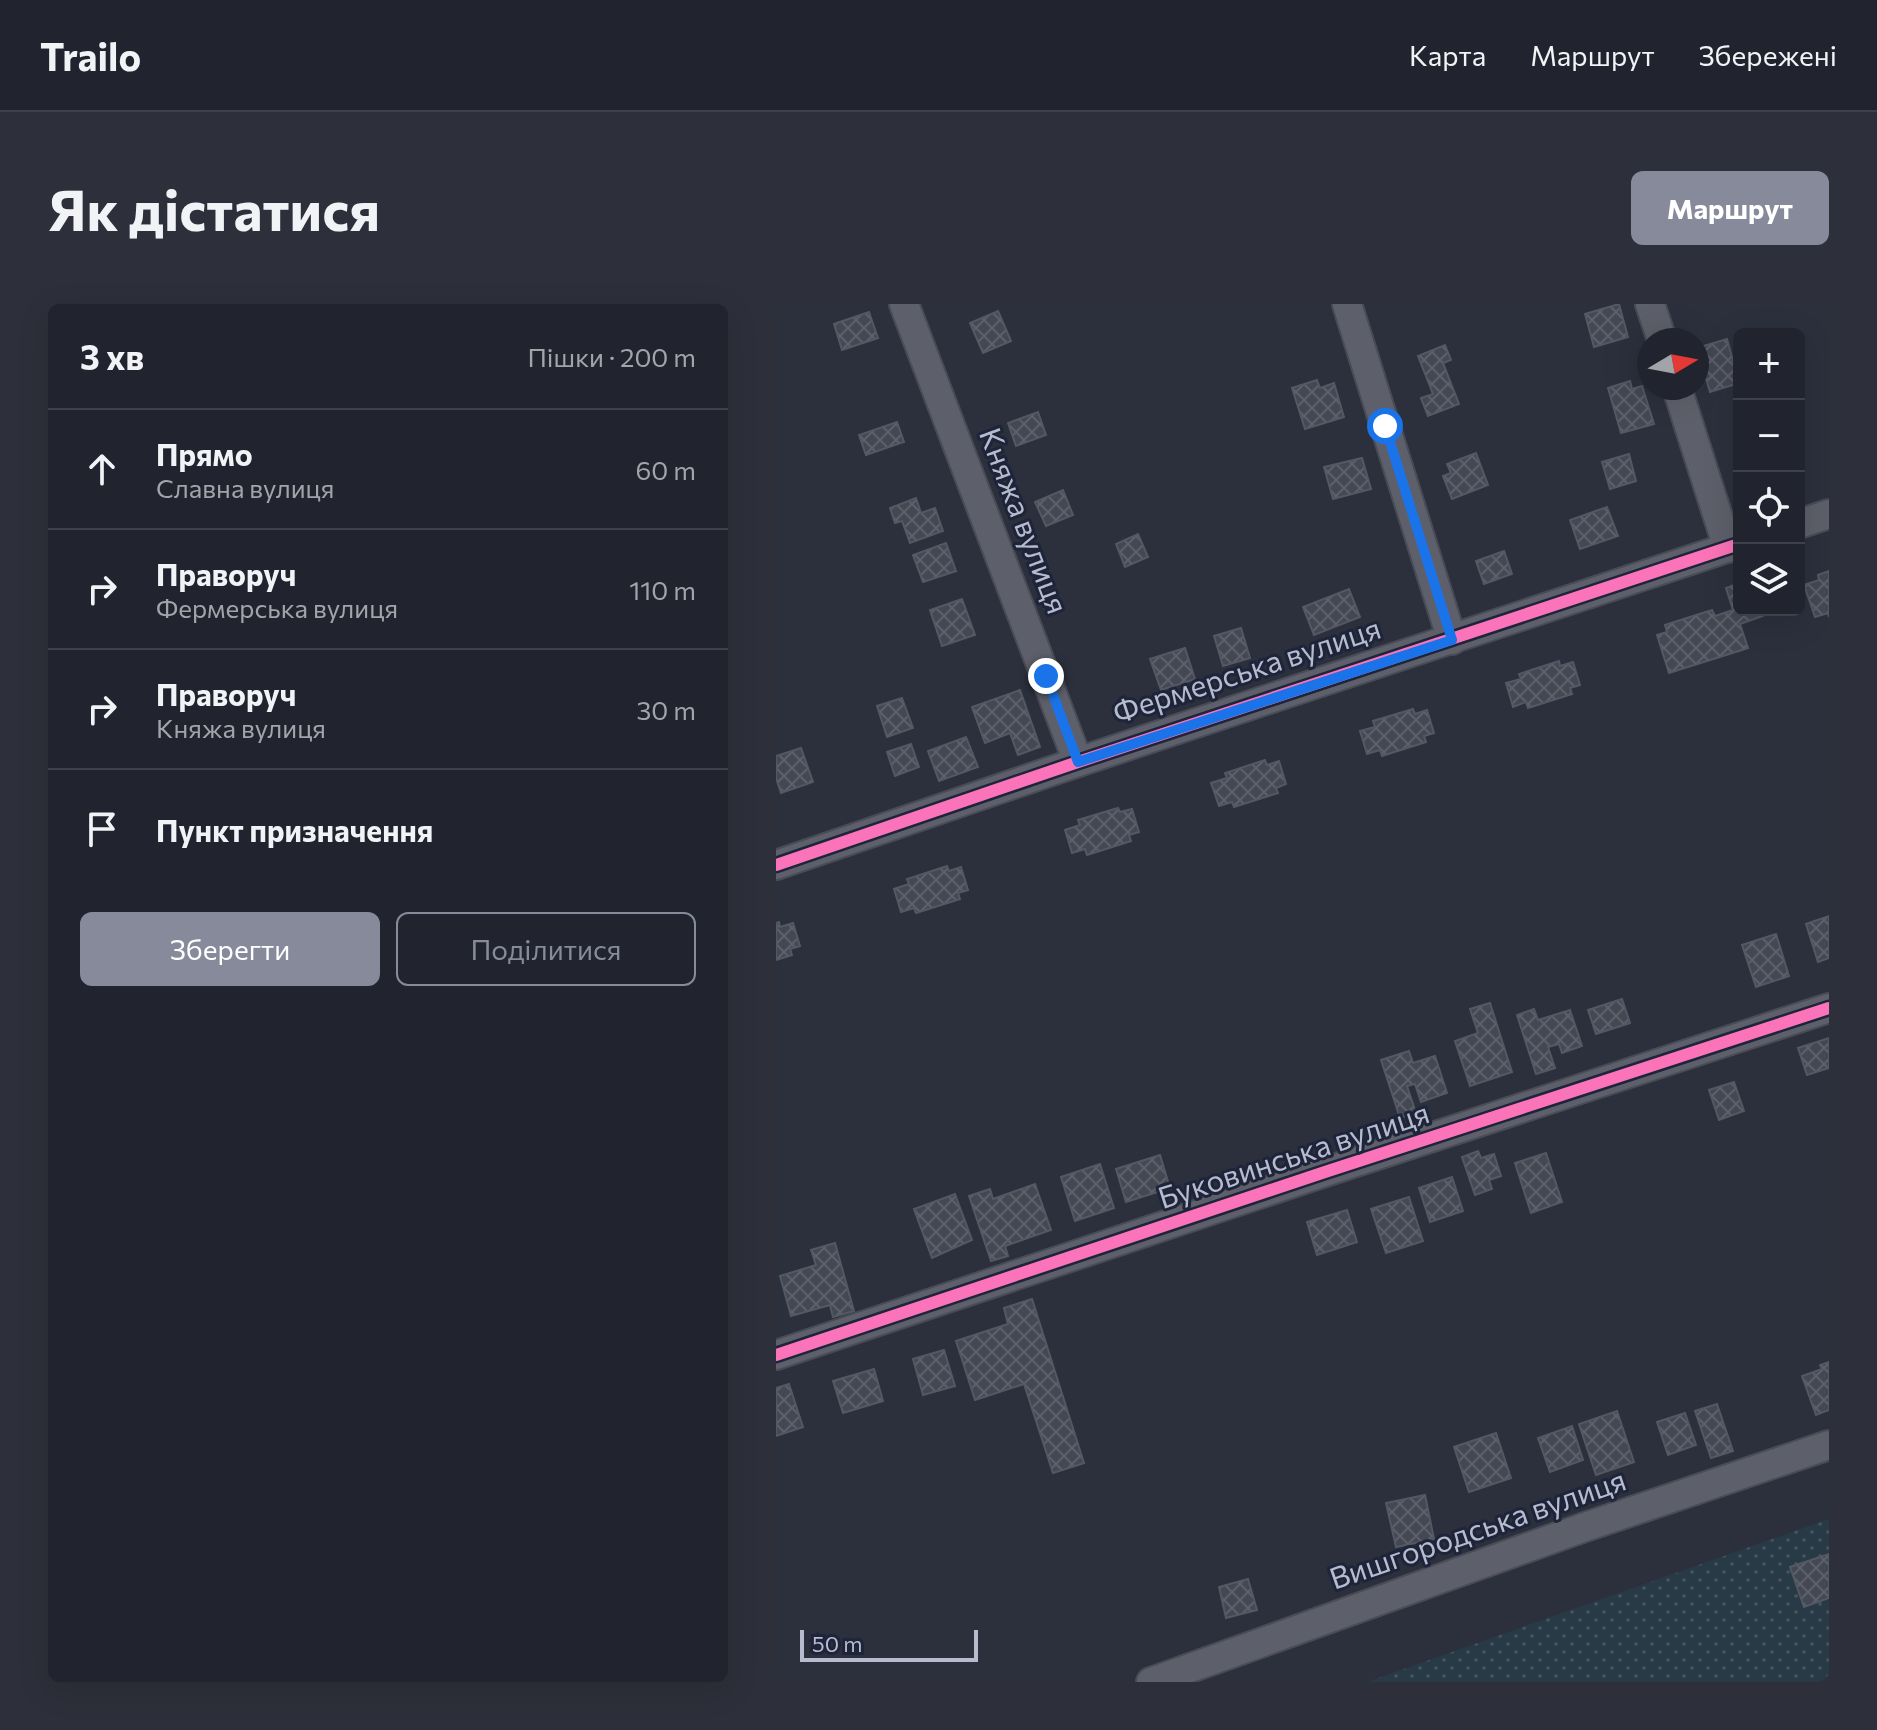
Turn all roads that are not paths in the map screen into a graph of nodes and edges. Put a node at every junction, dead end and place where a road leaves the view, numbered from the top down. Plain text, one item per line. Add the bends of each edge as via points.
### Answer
1 (904, 304) edge
2 (1347, 304) edge
3 (1650, 304) edge
4 (1658, 328) edge
5 (1681, 400) edge
6 (1829, 514) edge
7 (1805, 522) edge
8 (1733, 546) edge
9 (1452, 640) junction
10 (1078, 762) junction
11 (776, 865) edge
12 (1829, 1008) edge
13 (776, 1355) edge
14 (1829, 1445) edge
15 (1151, 1682) edge

1 - 10 street, Княжа вулиця
2 - 9 street
3 - 4 street
5 - 8 street
6 - 7 street
8 - 9 street, Фермерська вулиця
9 - 10 street, Фермерська вулиця
10 - 11 street, Фермерська вулиця
12 - 13 street, Буковинська вулиця
14 - 15 street, Вишгородська вулиця

